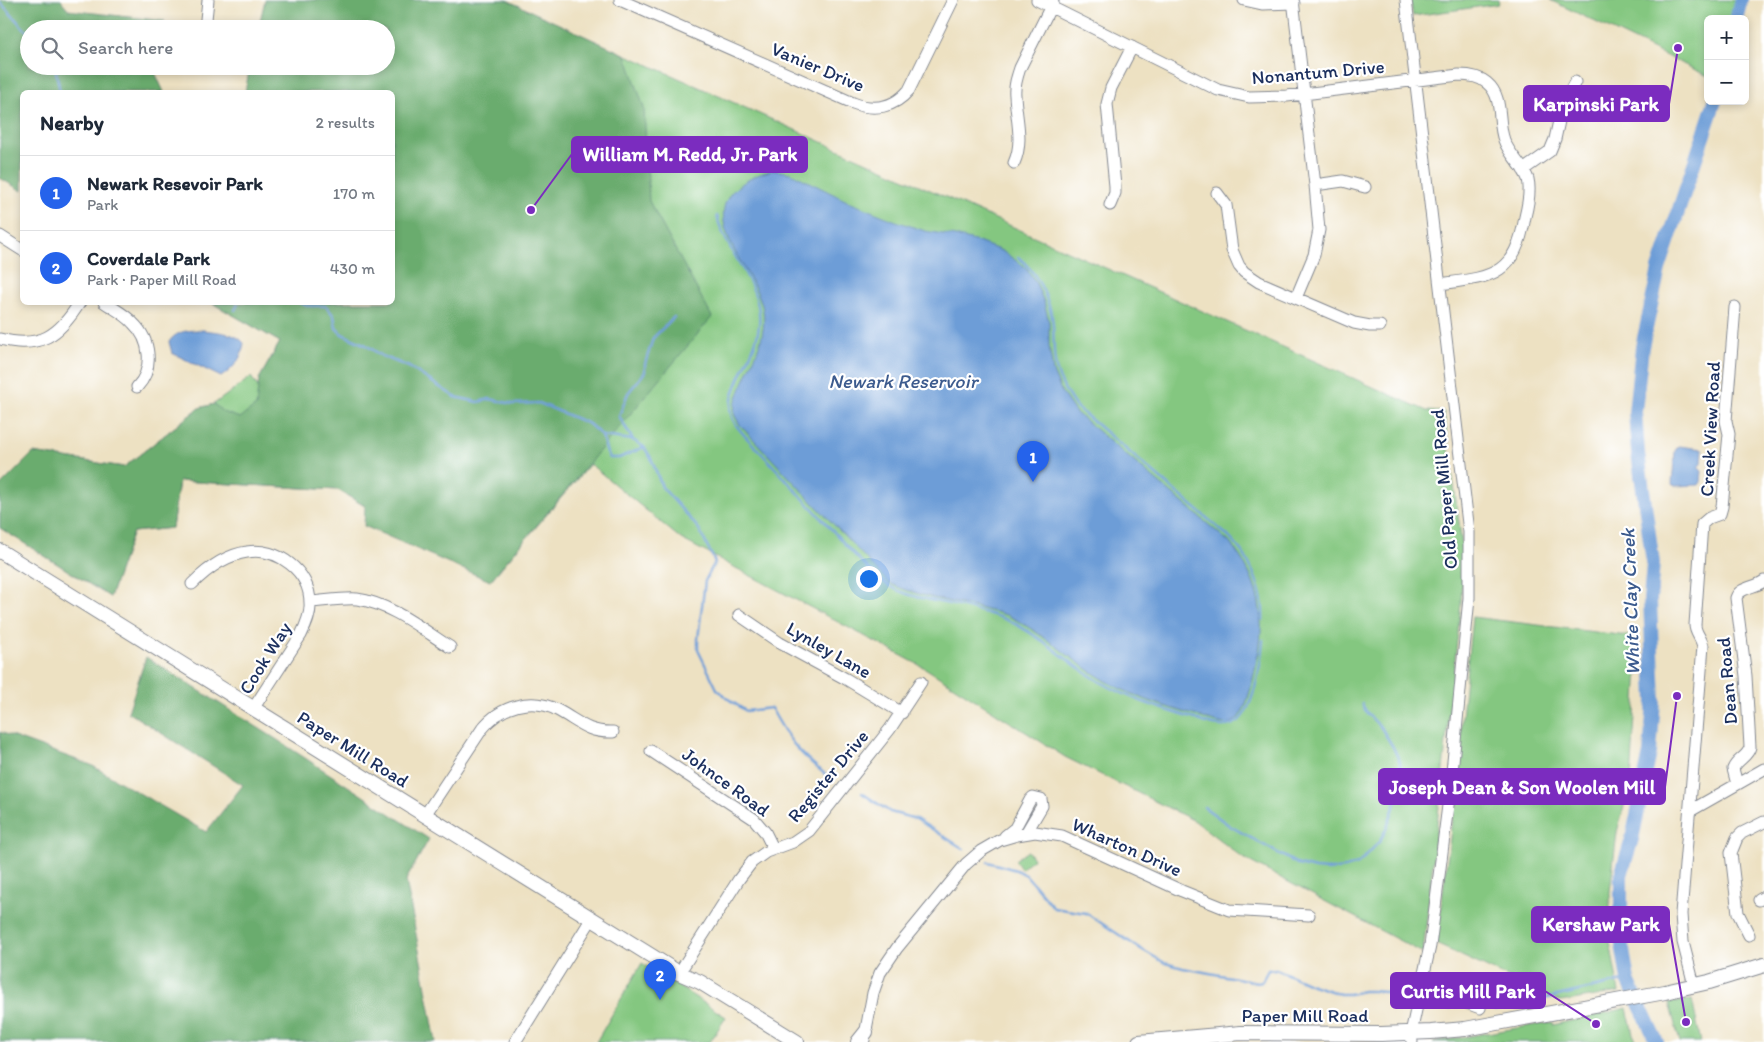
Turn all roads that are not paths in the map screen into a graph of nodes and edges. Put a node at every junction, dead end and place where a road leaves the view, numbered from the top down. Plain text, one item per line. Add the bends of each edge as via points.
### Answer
1 (208, 0) edge
2 (620, 0) edge
3 (953, 0) edge
4 (1037, 0) edge
5 (1244, 0) edge
6 (1406, 0) edge
7 (1294, 1) edge
8 (1053, 3) edge
9 (206, 20) edge
10 (1132, 47) junction
11 (1416, 80) junction
12 (1575, 82) dead end
13 (1304, 94) junction
14 (1014, 163) dead end
15 (1523, 170) junction
16 (1315, 185) junction
17 (1365, 187) dead end
18 (1217, 193) dead end
19 (1110, 205) dead end
20 (0, 236) edge
21 (20, 249) edge
22 (1440, 284) junction
23 (1296, 298) junction
24 (78, 305) edge
25 (108, 305) edge
26 (1735, 307) dead end
27 (1380, 326) dead end
28 (0, 339) edge
29 (137, 387) dead end
30 (0, 551) edge
31 (1762, 583) edge
32 (192, 584) dead end
33 (310, 602) junction
34 (739, 615) dead end
35 (450, 647) dead end
36 (921, 682) dead end
37 (253, 709) junction
38 (902, 713) junction
39 (613, 732) dead end
40 (651, 751) dead end
41 (1764, 769) edge
42 (1692, 784) junction
43 (1737, 784) junction
44 (1715, 797) junction
45 (1690, 811) junction
46 (425, 815) junction
47 (1764, 822) edge
48 (1026, 833) junction
49 (1000, 840) junction
50 (773, 848) junction
51 (1309, 915) dead end
52 (592, 918) junction
53 (1749, 935) dead end
54 (1764, 965) edge
55 (683, 975) junction
56 (1421, 986) junction
57 (1694, 986) junction
58 (1480, 1008) dead end
59 (1412, 1038) edge
60 (864, 1040) edge
61 (514, 1042) edge
62 (783, 1042) edge
63 (797, 1042) edge
64 (1139, 1042) edge

1 - 9 street
2 - 3 street, Vanier Drive via 853,103 878,108 892,104 909,90
4 - 8 street, Nonantum Drive
5 - 7 street via 1268,4
6 - 11 street, Old Paper Mill Road
7 - 13 street
8 - 10 street, Nonantum Drive
8 - 14 street via 1017,78 1015,94 1020,142
10 - 13 street, Nonantum Drive via 1228,93 1262,97
10 - 19 street via 1111,88 1107,104 1115,186
11 - 13 street, Nonantum Drive
11 - 15 street, Nonantum Drive via 1459,75 1473,76 1488,83 1498,104 1503,138
11 - 22 street, Old Paper Mill Road
12 - 15 street via 1563,103 1556,139 1550,151
13 - 16 street
15 - 22 street via 1528,179 1529,196 1521,241 1513,256 1501,269 1486,276
16 - 17 street via 1344,181
16 - 23 street via 1317,243
18 - 23 street via 1226,205 1232,250 1239,266 1250,277
20 - 21 street
22 - 56 street, Old Paper Mill Road via 1469,532 1470,568 1451,782 1431,938
23 - 27 street via 1354,323
24 - 28 street via 62,328 44,339 24,343
25 - 29 street via 139,329 146,343 148,367
26 - 42 street, Creek View Road via 1722,510 1702,524 1695,630 1703,646
30 - 37 main road, Paper Mill Road
31 - 43 street, Dean Road via 1740,591 1736,598 1746,676 1750,747 1733,769
32 - 33 street, Cook Way via 227,558 247,552 266,552 294,566 304,581
33 - 35 street via 354,599 374,602
33 - 37 street, Cook Way via 301,636
34 - 38 street, Lynley Lane via 780,643
36 - 38 street, Register Drive
37 - 46 main road, Paper Mill Road
38 - 50 street, Register Drive via 809,831 793,842
39 - 46 street via 591,730 543,705 518,705 501,711 482,729
40 - 50 street, Johnce Road via 754,819
41 - 43 street
42 - 44 street
42 - 45 street, Creek View Road
43 - 44 street
44 - 45 street
45 - 57 street, Creek View Road via 1681,924
46 - 52 main road, Paper Mill Road
47 - 53 street via 1742,833 1734,842 1731,854 1738,913
48 - 49 street, Wharton Drive
48 - 49 street via 1042,806 1037,797 1030,800 1015,828
48 - 51 street, Wharton Drive via 1062,836 1229,910
49 - 60 street, Wharton Drive via 966,864 880,973
50 - 55 street, Register Drive via 752,862 742,874
52 - 55 main road, Paper Mill Road
52 - 61 street
54 - 57 main road, Paper Mill Road
55 - 62 main road, Paper Mill Road via 697,988
55 - 63 main road, Paper Mill Road via 700,982
56 - 58 street
56 - 59 street, Old Paper Mill Road
57 - 59 main road, Paper Mill Road
59 - 64 main road, Paper Mill Road via 1241,1033

